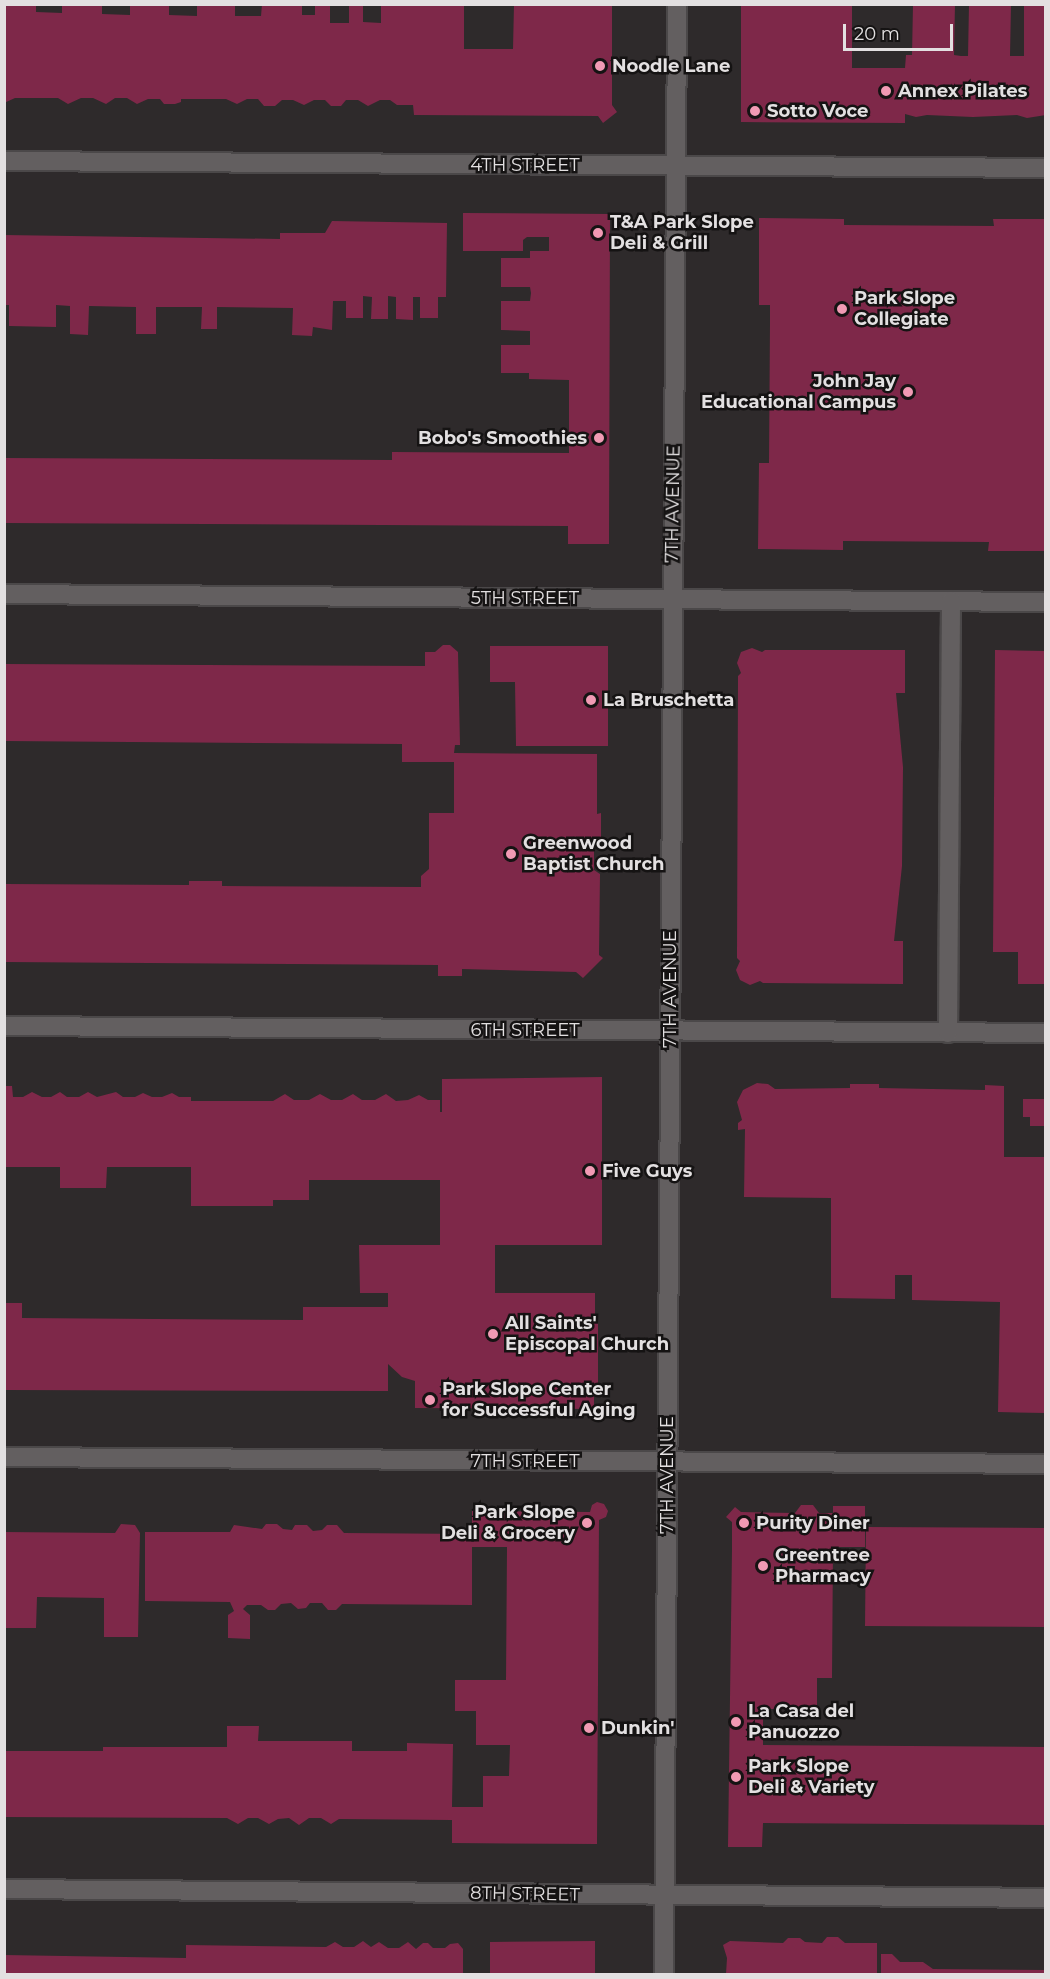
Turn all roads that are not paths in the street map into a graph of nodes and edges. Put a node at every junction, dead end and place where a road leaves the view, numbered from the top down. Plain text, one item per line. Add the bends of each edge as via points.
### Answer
1 (677, 4) edge
2 (4, 162) edge
3 (676, 166) junction
4 (1046, 168) edge
5 (4, 594) edge
6 (672, 598) junction
7 (951, 601) junction
8 (1046, 602) edge
9 (4, 1026) edge
10 (670, 1031) junction
11 (948, 1033) junction
12 (1046, 1034) edge
13 (4, 1457) edge
14 (667, 1462) junction
15 (1046, 1464) edge
16 (4, 1889) edge
17 (665, 1895) junction
18 (1046, 1898) edge
19 (664, 1974) edge

1 - 3 street, 7TH AVENUE
2 - 3 street, 4TH STREET
3 - 4 street, 4TH STREET
3 - 6 street, 7TH AVENUE
5 - 6 street, 5TH STREET
6 - 7 street, 5TH STREET
6 - 10 street, 7TH AVENUE
7 - 8 street, 5TH STREET
7 - 11 street
9 - 10 street, 6TH STREET
10 - 11 street, 6TH STREET
10 - 14 street, 7TH AVENUE
11 - 12 street, 6TH STREET
13 - 14 street, 7TH STREET
14 - 15 street, 7TH STREET
14 - 17 street, 7TH AVENUE
16 - 17 street, 8TH STREET
17 - 18 street, 8TH STREET
17 - 19 street, 7TH AVENUE

